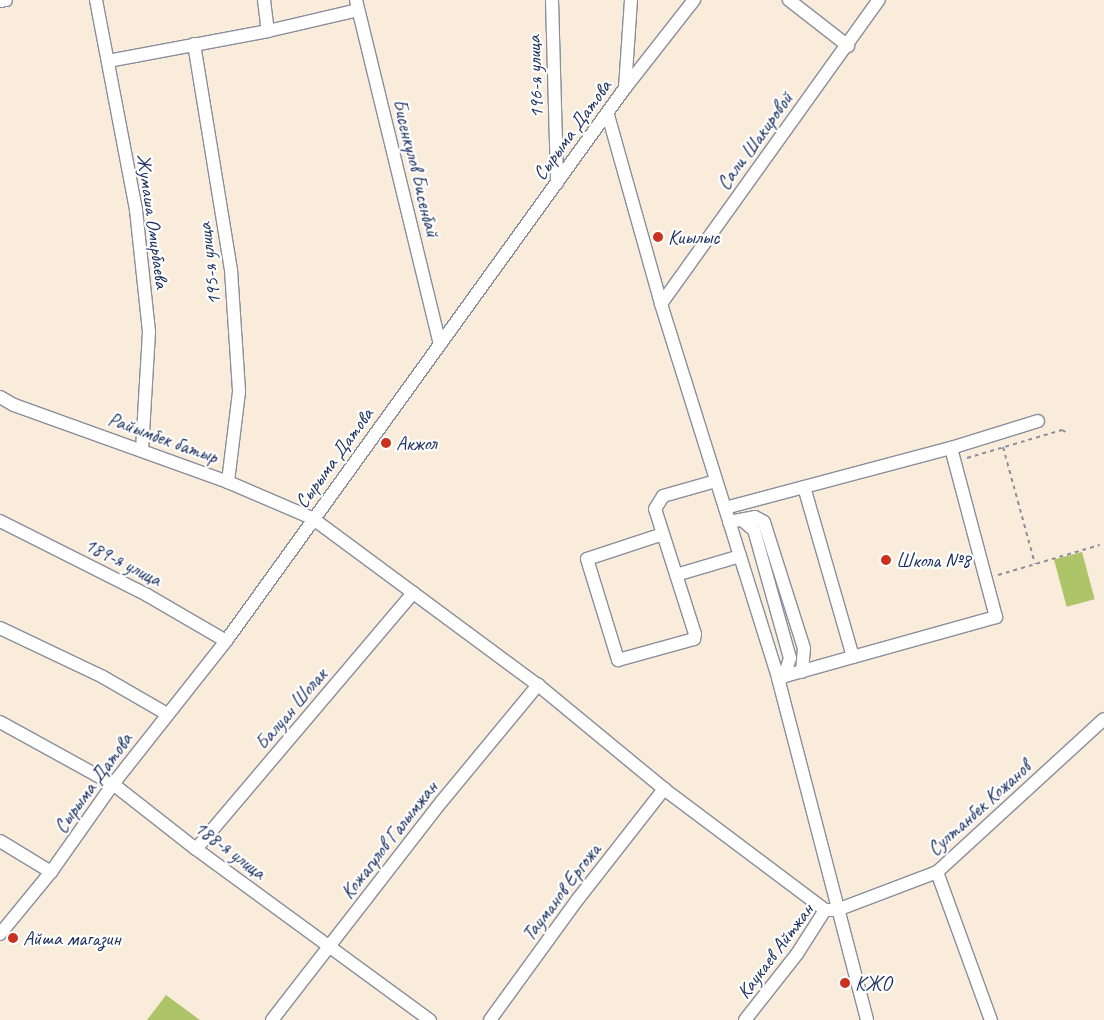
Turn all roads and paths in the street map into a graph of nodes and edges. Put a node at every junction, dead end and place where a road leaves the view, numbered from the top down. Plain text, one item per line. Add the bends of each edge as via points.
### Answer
1 (6, 0) edge
2 (96, 0) edge
3 (264, 0) edge
4 (552, 0) edge
5 (631, 0) edge
6 (694, 0) edge
7 (789, 0) edge
8 (880, 0) edge
9 (0, 2) edge
10 (357, 5) edge
11 (268, 31) junction
12 (194, 44) junction
13 (848, 46) junction
14 (108, 61) junction
15 (625, 88) junction
16 (608, 115) junction
17 (557, 183) junction
18 (661, 304) junction
19 (440, 344) junction
20 (0, 397) edge
21 (1038, 421) dead end
22 (1070, 434) dead end
23 (1003, 447) junction
24 (951, 448) junction
25 (142, 449) junction
26 (954, 461) junction
27 (716, 480) junction
28 (228, 482) junction
29 (804, 487) junction
30 (725, 508) junction
31 (312, 518) junction
32 (0, 520) edge
33 (735, 521) junction
34 (663, 534) junction
35 (1100, 546) dead end
36 (740, 556) junction
37 (1035, 564) junction
38 (676, 575) junction
39 (986, 579) junction
40 (413, 593) junction
41 (0, 628) edge
42 (226, 641) junction
43 (853, 657) junction
44 (802, 672) junction
45 (781, 678) junction
46 (538, 685) junction
47 (167, 714) junction
48 (1104, 719) edge
49 (0, 722) edge
50 (113, 784) junction
51 (664, 789) junction
52 (0, 841) edge
53 (196, 849) junction
54 (51, 872) junction
55 (937, 872) junction
56 (831, 910) junction
57 (0, 934) edge
58 (330, 948) junction
59 (272, 1020) edge
60 (430, 1020) edge
61 (490, 1020) edge
62 (745, 1020) edge
63 (867, 1020) edge
64 (991, 1020) edge

1 - 9 street
2 - 14 street, Жумаша Омирбаева
3 - 11 street
4 - 17 street, 196-я улица
5 - 15 street
6 - 15 street, Сырыма Датова
7 - 13 street
8 - 13 street, Сали Шакировой
10 - 11 street
10 - 19 street, Бисенкулов Бисенбай
11 - 12 street
12 - 14 street
12 - 28 street, 195-я улица via 231,270 239,392
13 - 18 street, Сали Шакировой
14 - 25 street, Жумаша Омирбаева via 136,210 149,332
15 - 16 street, Сырыма Датова
16 - 17 street, Сырыма Датова
16 - 18 street
17 - 19 street, Сырыма Датова
18 - 27 street
19 - 31 street, Сырыма Датова
20 - 25 street, Райымбек батыр via 14,405
21 - 24 street
22 - 23 path via 1062,430
23 - 26 path
23 - 37 path
24 - 26 street
24 - 29 street
25 - 28 street, Райымбек батыр
26 - 39 street
27 - 30 street
27 - 34 street via 663,496 655,509
28 - 31 street, Райымбек батыр
29 - 30 street
29 - 43 street
30 - 33 street
31 - 40 street, Райымбек батыр
31 - 42 street, Сырыма Датова
32 - 42 street, 189-я улица via 147,595
33 - 36 street
33 - 44 street via 755,517 764,522 804,648
33 - 45 street via 754,530 790,658
34 - 38 street
34 - 38 street via 587,559 618,660 694,639
35 - 37 path
36 - 38 street
36 - 45 street
37 - 39 path
39 - 43 street via 996,617
40 - 46 street, Райымбек батыр
40 - 53 street, Балуан Шолак
41 - 47 street via 103,676
42 - 47 street, Сырыма Датова
43 - 44 street
44 - 45 street
45 - 56 street
46 - 51 street, Райымбек батыр
46 - 58 street, Кожагулов Галымжан via 442,802
47 - 50 street, Сырыма Датова
48 - 55 street, Султанбек Кожанов
49 - 50 street, 188-я улица
50 - 53 street, 188-я улица
50 - 54 street, Сырыма Датова
51 - 56 street, Райымбек батыр
51 - 61 street, Тауманов Ергожа via 578,899
52 - 54 street
53 - 58 street, 188-я улица
54 - 57 street, Сырыма Датова
55 - 56 street, Султанбек Кожанов
55 - 64 street
56 - 62 street, Каукаев Айтжан
56 - 63 street
58 - 59 street, Кожагулов Галымжан
58 - 60 street, 188-я улица

